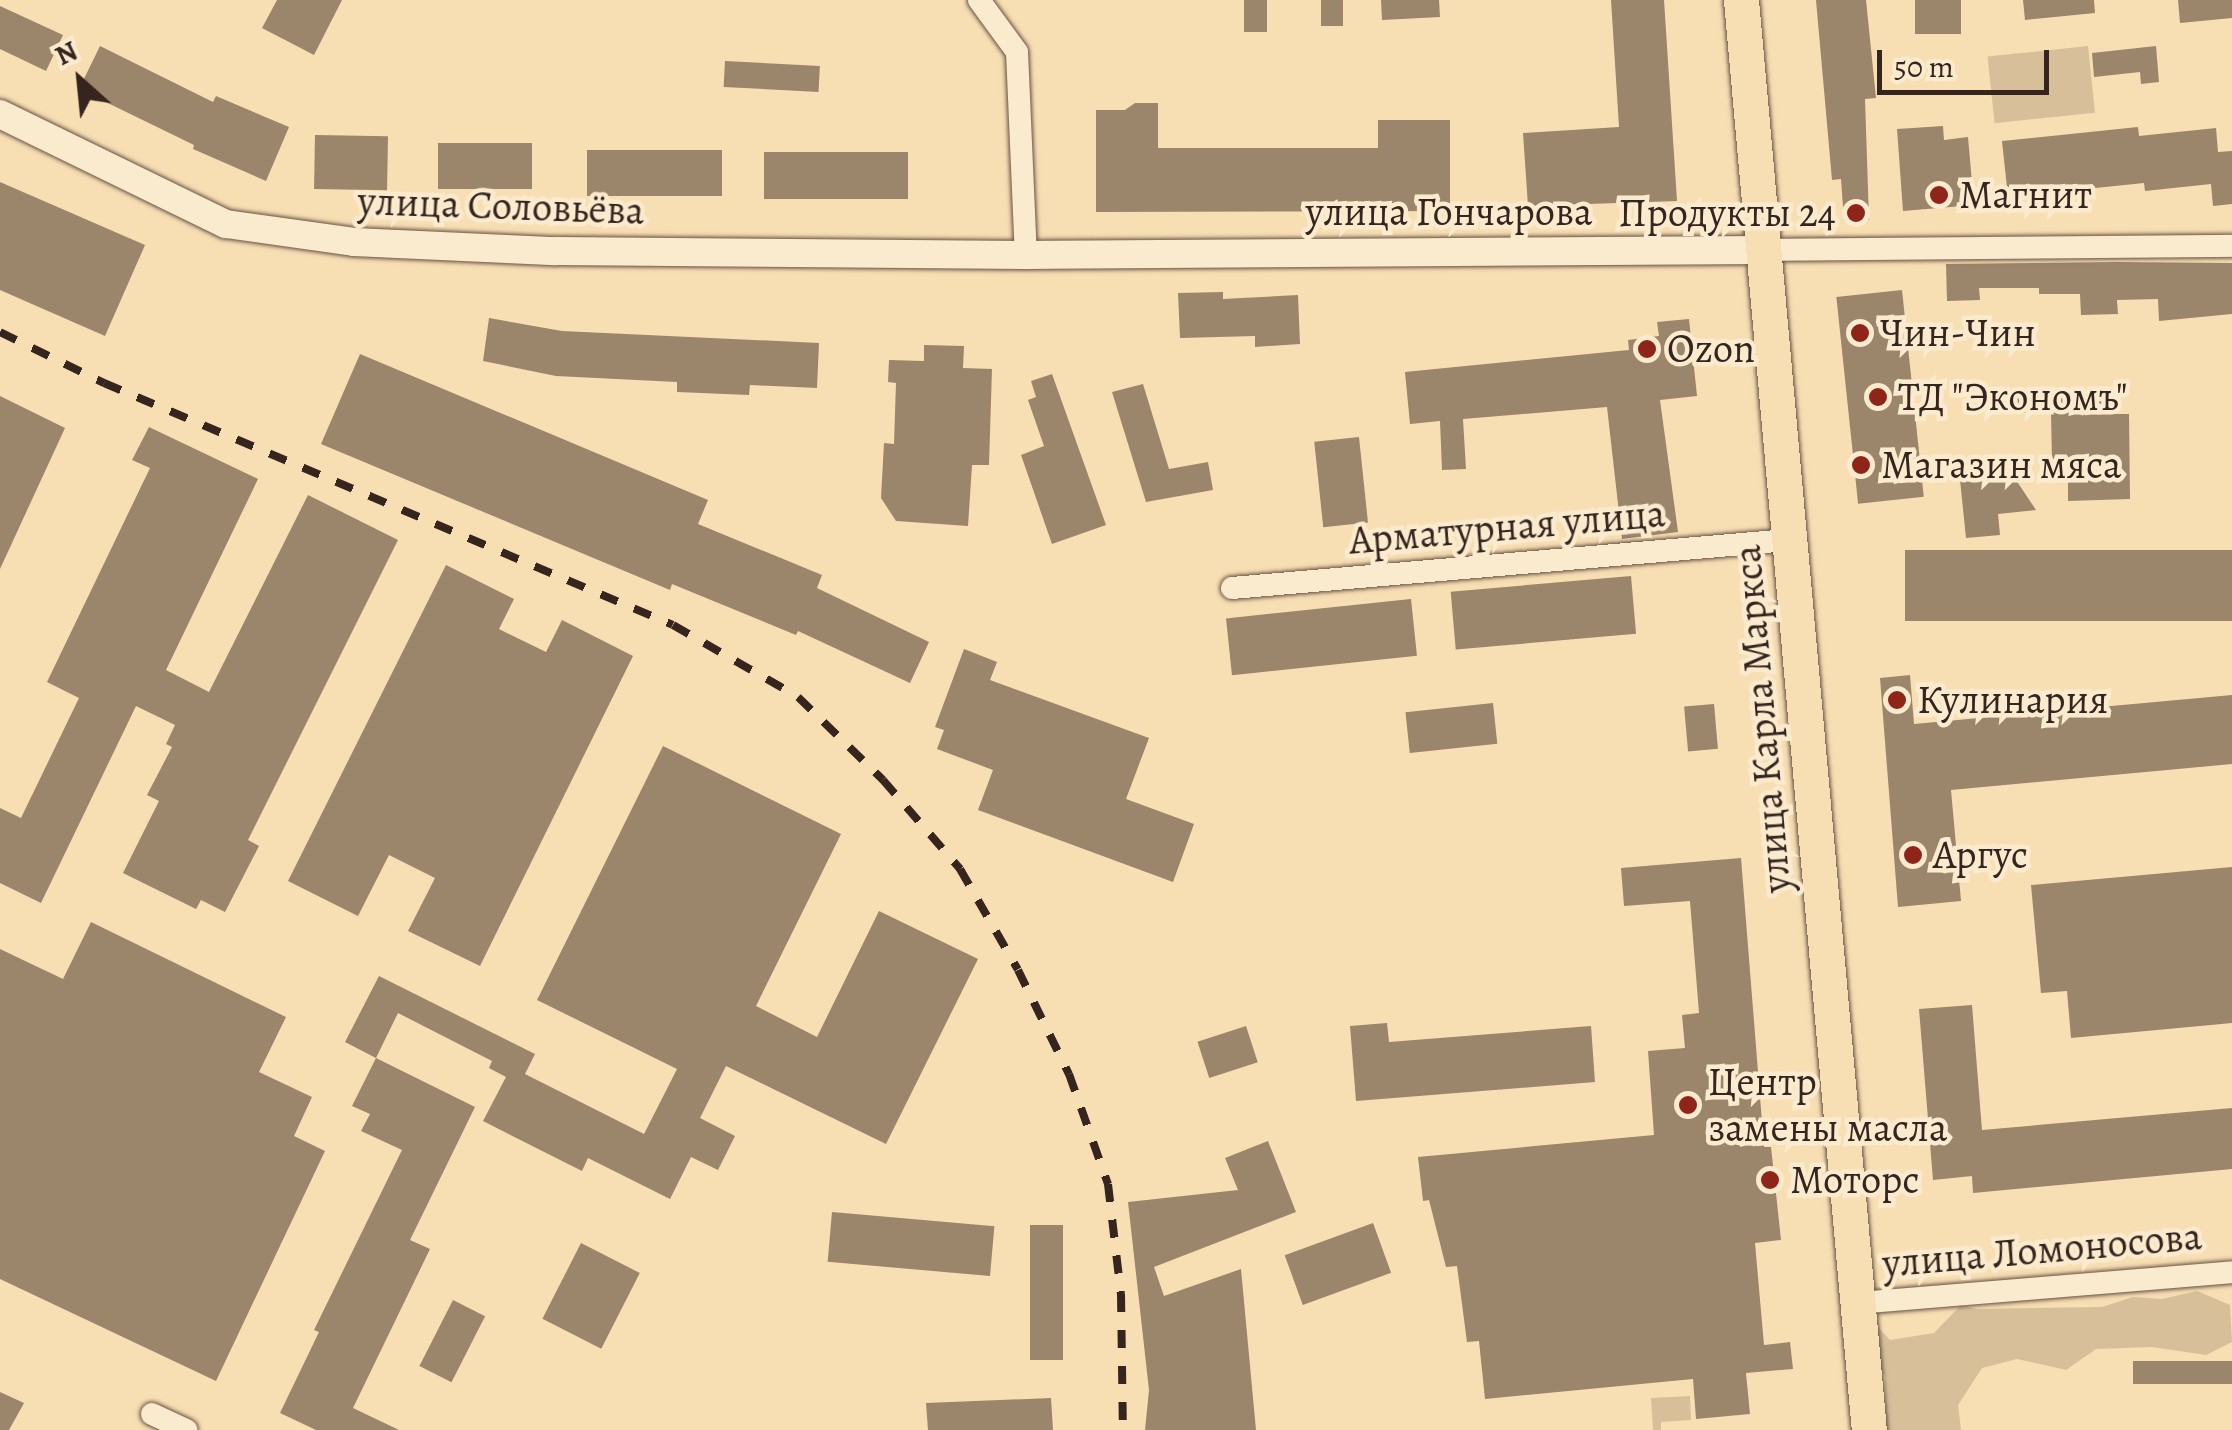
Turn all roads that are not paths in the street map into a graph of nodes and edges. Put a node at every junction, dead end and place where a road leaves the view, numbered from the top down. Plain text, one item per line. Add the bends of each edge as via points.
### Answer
1 (979, 0) edge
2 (1740, 0) edge
3 (0, 114) edge
4 (2232, 246) edge
5 (1763, 250) junction
6 (1026, 255) junction
7 (1789, 540) junction
8 (1232, 588) dead end
9 (2232, 1272) edge
10 (1858, 1303) junction
11 (152, 1414) dead end
12 (187, 1430) edge
13 (1869, 1430) edge

1 - 6 street via 1017,52
2 - 5 main road, улица Карла Маркса
3 - 6 street, улица Соловьёва via 226,224 289,235 556,251
4 - 5 street, улица Гончарова
5 - 6 street, улица Гончарова
5 - 7 main road, улица Карла Маркса
7 - 8 street, Арматурная улица
7 - 10 main road, улица Карла Маркса
9 - 10 street, улица Ломоносова
10 - 13 main road, улица Карла Маркса
11 - 12 street

